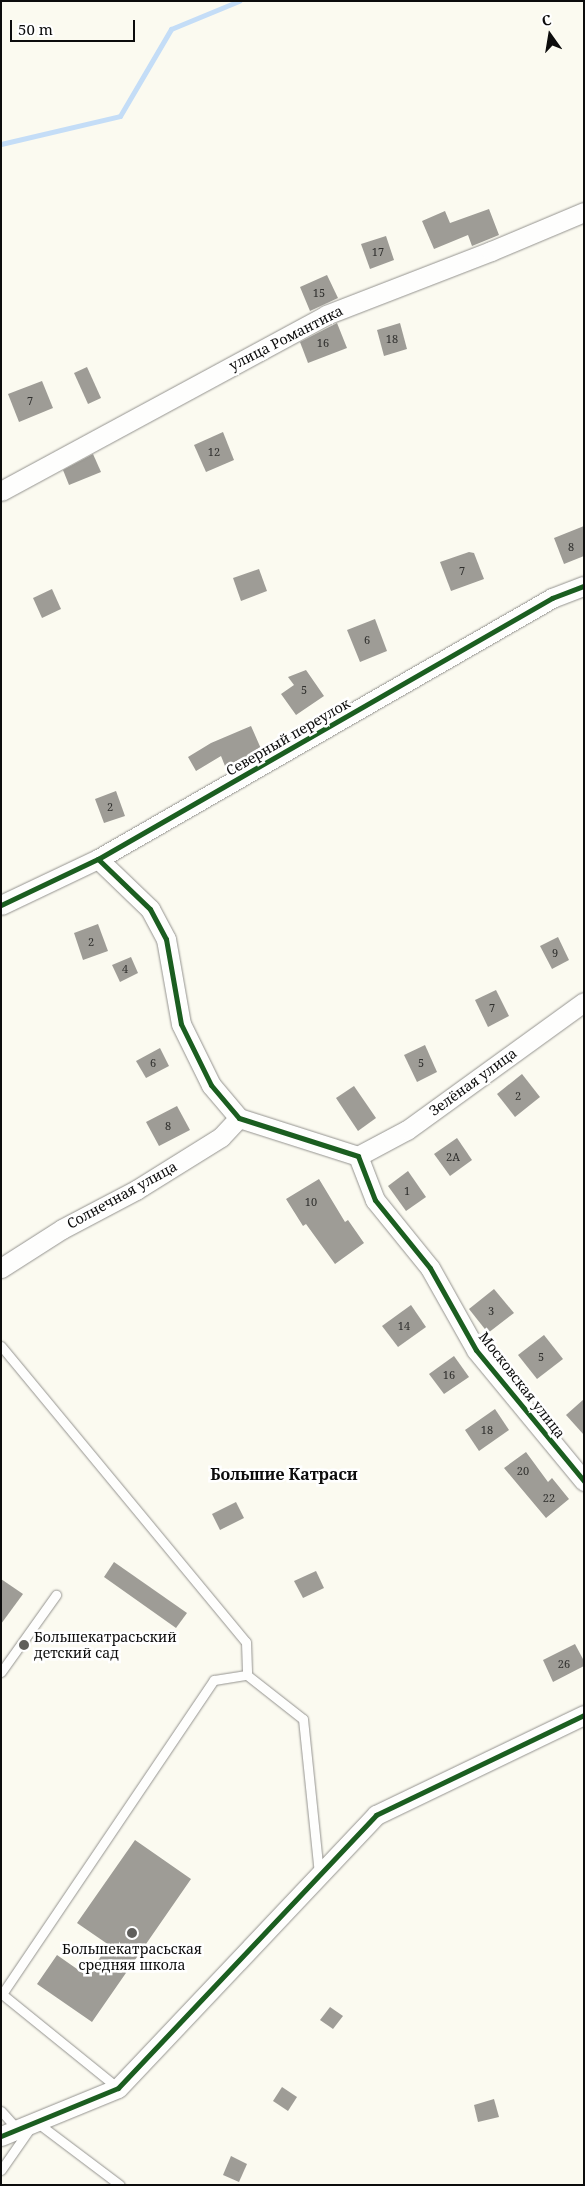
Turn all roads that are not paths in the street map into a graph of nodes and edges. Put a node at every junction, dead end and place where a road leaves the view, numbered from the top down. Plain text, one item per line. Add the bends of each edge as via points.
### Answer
1 (584, 212) edge
2 (1, 491) edge
3 (584, 586) edge
4 (98, 859) junction
5 (2, 904) edge
6 (584, 1002) edge
7 (239, 1118) junction
8 (358, 1156) junction
9 (1, 1268) edge
10 (1, 1346) edge
11 (584, 1481) edge
12 (56, 1595) dead end
13 (1, 1672) edge
14 (247, 1675) junction
15 (584, 1715) edge
16 (319, 1874) junction
17 (118, 2088) junction
18 (1, 2111) edge
19 (35, 2121) junction
20 (9, 2132) edge
21 (1, 2170) edge
22 (120, 2185) edge

1 - 2 street, улица Романтика via 326,314
3 - 4 street, Северный переулок via 552,598
4 - 5 street, Северный переулок
4 - 7 street via 150,909 166,939 181,1024 211,1085
6 - 8 street, Зелёная улица via 407,1130
7 - 8 street
7 - 9 street, Солнечная улица via 221,1137
8 - 11 street, Московская улица via 375,1200 430,1268 476,1350
10 - 14 lane via 246,1642
12 - 13 lane
14 - 16 lane via 303,1719
14 - 17 lane via 214,1680 2,1994
15 - 16 street via 376,1815
16 - 17 street
17 - 19 street
18 - 20 lane
19 - 20 street
19 - 21 lane
19 - 22 lane

